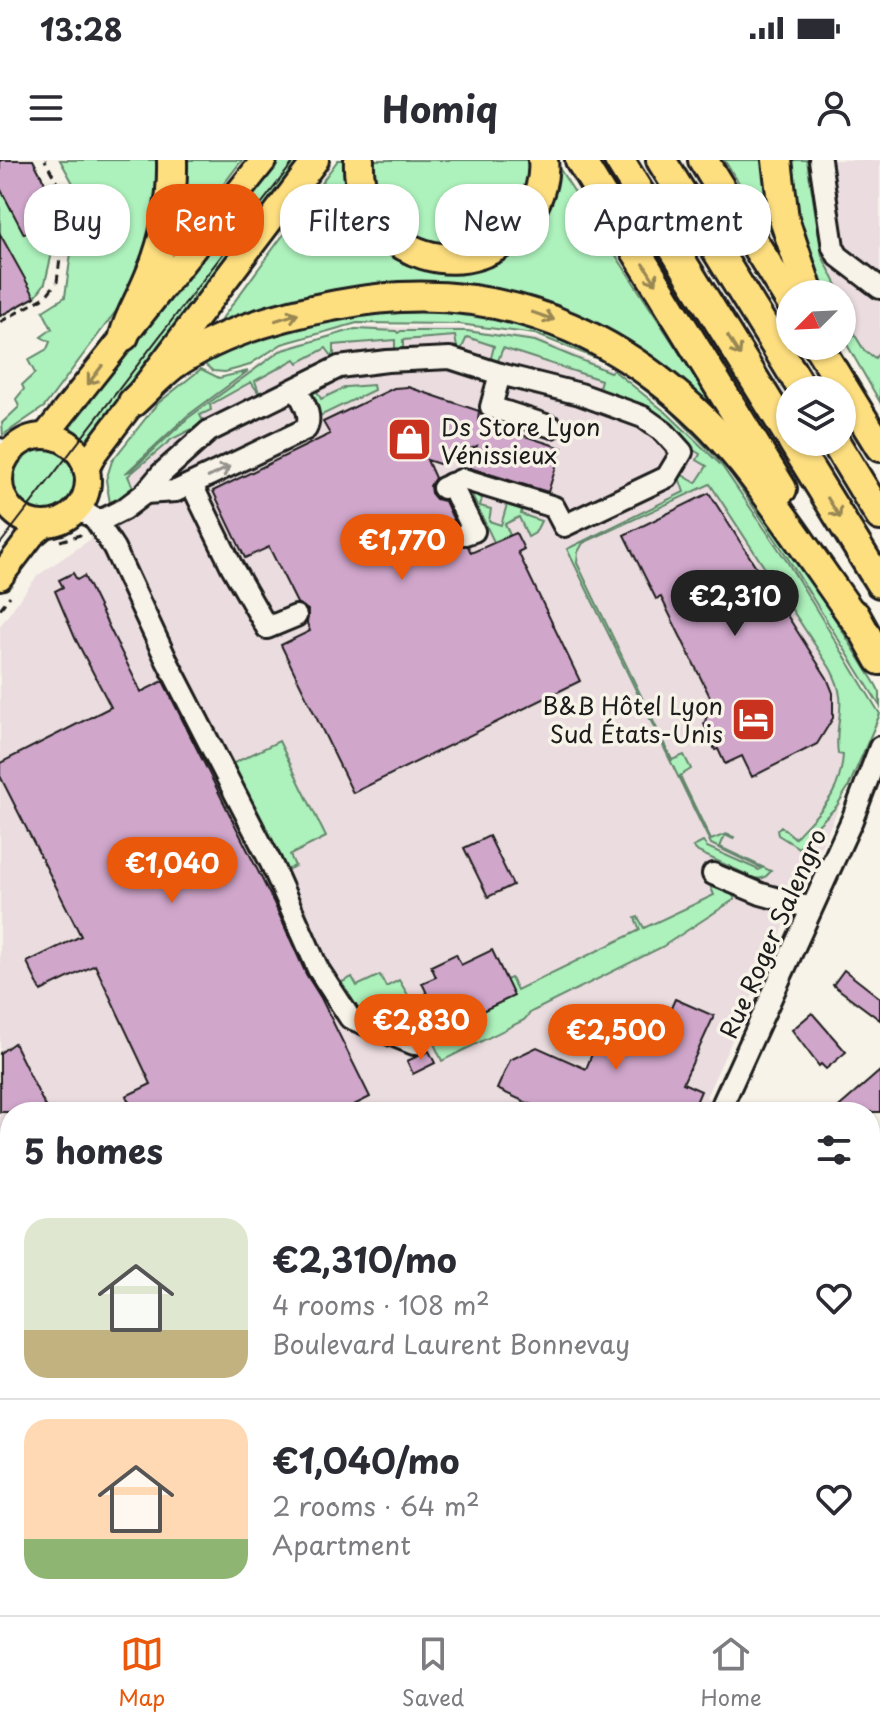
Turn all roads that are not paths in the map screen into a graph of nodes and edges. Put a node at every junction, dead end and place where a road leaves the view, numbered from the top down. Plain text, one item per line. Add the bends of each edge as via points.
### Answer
1 (172, 160) edge
2 (264, 160) edge
3 (316, 160) edge
4 (359, 160) edge
5 (543, 160) edge
6 (580, 160) edge
7 (619, 160) edge
8 (661, 160) edge
9 (703, 160) edge
10 (777, 160) edge
11 (820, 160) edge
12 (777, 280) edge
13 (804, 280) edge
14 (880, 288) edge
15 (124, 336) junction
16 (500, 374) junction
17 (794, 376) edge
18 (297, 389) junction
19 (133, 402) junction
20 (856, 407) edge
21 (776, 414) edge
22 (552, 427) dead end
23 (45, 436) junction
24 (876, 438) edge
25 (5, 451) edge
26 (802, 456) edge
27 (844, 456) edge
28 (86, 469) junction
29 (192, 485) junction
30 (0, 487) edge
31 (145, 493) junction
32 (87, 514) junction
33 (880, 516) edge
34 (44, 525) junction
35 (465, 534) dead end
36 (0, 577) edge
37 (880, 583) edge
38 (296, 616) dead end
39 (862, 629) junction
40 (880, 660) edge
41 (880, 747) edge
42 (880, 784) edge
43 (852, 820) junction
44 (713, 874) dead end
45 (811, 908) junction
46 (414, 1044) dead end
47 (724, 1102) edge

1 - 15 highway via 160,247
2 - 15 main road
3 - 19 main road
4 - 5 highway via 361,192 385,233 427,256 466,258 515,232 534,205
6 -> 39 highway via 802,521
7 -> 21 highway
8 - 17 highway
9 - 12 highway
10 - 13 highway via 784,219
11 - 14 street via 833,247
15 -> 23 main road
16 - 18 street via 450,358 387,361 339,367
16 - 22 street via 491,407
16 - 35 street via 643,417 682,452 667,477 564,526 554,507 463,479 447,486 474,531
29 -> 18 street via 306,429 308,413
18 - 31 street via 209,431
19 - 28 main road
19 -> 39 highway via 196,352 322,307 434,296 534,312 592,336 678,395 754,476
20 - 24 highway
23 - 25 main road
23 - 28 main road via 74,449
25 - 30 main road
26 -> 37 highway
27 - 33 highway
28 - 32 main road
29 - 31 street
29 - 38 street via 267,628
30 - 34 main road via 13,512
31 - 32 street via 104,519
32 - 34 main road
32 - 46 street via 114,548 318,969 350,1018
34 - 36 main road
39 - 40 highway
41 - 43 street, Rue Roger Salengro
42 - 43 street, Rue Roger Salengro
43 - 45 street, Rue Roger Salengro
44 - 45 street
45 - 47 street, Rue Roger Salengro

